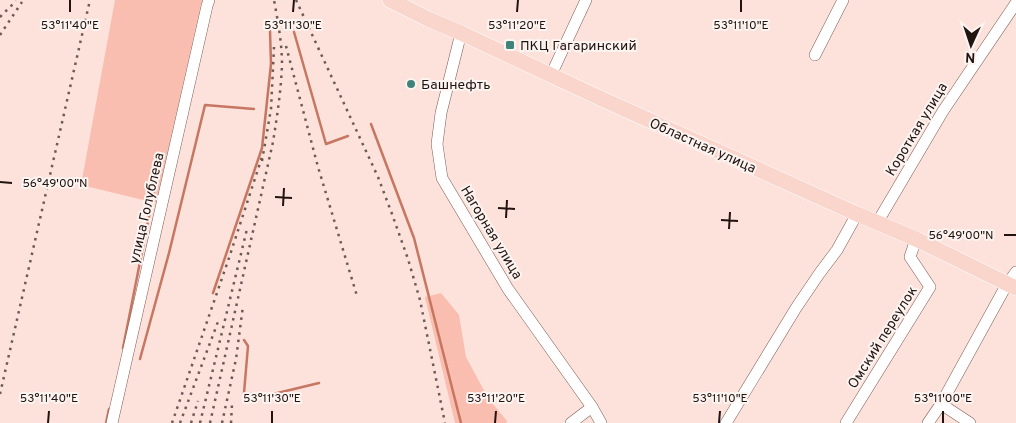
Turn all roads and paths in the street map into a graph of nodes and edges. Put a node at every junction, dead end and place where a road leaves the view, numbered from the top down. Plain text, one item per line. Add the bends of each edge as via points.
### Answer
1 (210, 0) edge
2 (390, 0) edge
3 (586, 0) edge
4 (843, 0) edge
5 (1011, 3) edge
6 (461, 33) junction
7 (815, 55) dead end
8 (552, 75) junction
9 (857, 214) junction
10 (877, 223) junction
11 (916, 239) junction
12 (1013, 282) edge
13 (941, 404) junction
14 (592, 408) junction
15 (112, 423) edge
16 (572, 423) edge
17 (601, 423) edge
18 (726, 423) edge
19 (846, 423) edge
20 (928, 423) edge
21 (970, 423) edge

1 - 15 street, улица Голублева
2 - 6 main road, Областная улица
3 - 8 street
4 - 7 street
5 - 10 street, Короткая улица
6 - 8 main road, Областная улица
6 - 14 street, Нагорная улица via 440,113 437,144 442,178 508,289
8 - 9 main road, Областная улица
9 - 10 main road, Областная улица
9 - 18 street
10 - 11 main road, Областная улица
11 - 12 main road, Областная улица
11 - 19 street, Омский переулок via 910,257 930,287
12 - 13 street
13 - 20 street
13 - 21 street
14 - 16 street
14 - 17 street, Нагорная улица

